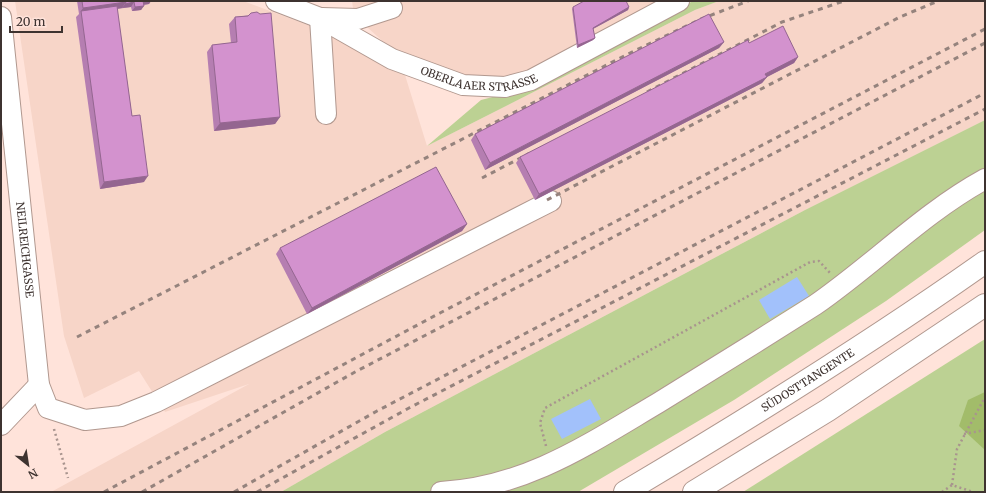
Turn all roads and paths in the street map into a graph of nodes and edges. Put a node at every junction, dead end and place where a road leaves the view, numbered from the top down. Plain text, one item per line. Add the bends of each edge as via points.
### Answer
1 (276, 1) edge
2 (680, 1) edge
3 (392, 8) dead end
4 (1, 17) edge
5 (320, 18) junction
6 (326, 114) dead end
7 (984, 182) edge
8 (552, 202) dead end
9 (981, 265) edge
10 (842, 286) junction
11 (985, 305) edge
12 (39, 385) junction
13 (985, 397) edge
14 (48, 408) junction
15 (1, 425) edge
16 (985, 430) edge
17 (964, 434) junction
18 (550, 464) junction
19 (68, 478) dead end
20 (952, 485) junction
21 (441, 492) edge
22 (625, 492) edge
23 (694, 492) edge
24 (942, 492) edge
25 (973, 492) edge

1 - 5 street, OBERLAAER STRASSE
2 - 5 street, OBERLAAER STRASSE via 531,80 505,87 463,85 392,59
3 - 5 street via 358,18
4 - 12 street, NEILREICHGASSE
5 - 6 street
7 - 10 street via 946,204
8 - 14 street via 156,402 121,416 85,420
9 - 22 highway, SÜDOSTTANGENTE via 807,381
10 - 18 street via 681,389
10 - 18 path via 819,261 810,262 545,408 540,423
11 - 23 highway via 828,410
12 - 14 street, NEILREICHGASSE
12 - 15 street
13 - 17 path
14 - 19 path
16 - 17 path
17 - 20 path via 957,449
18 - 21 street via 488,487
20 - 24 path
20 - 25 path

